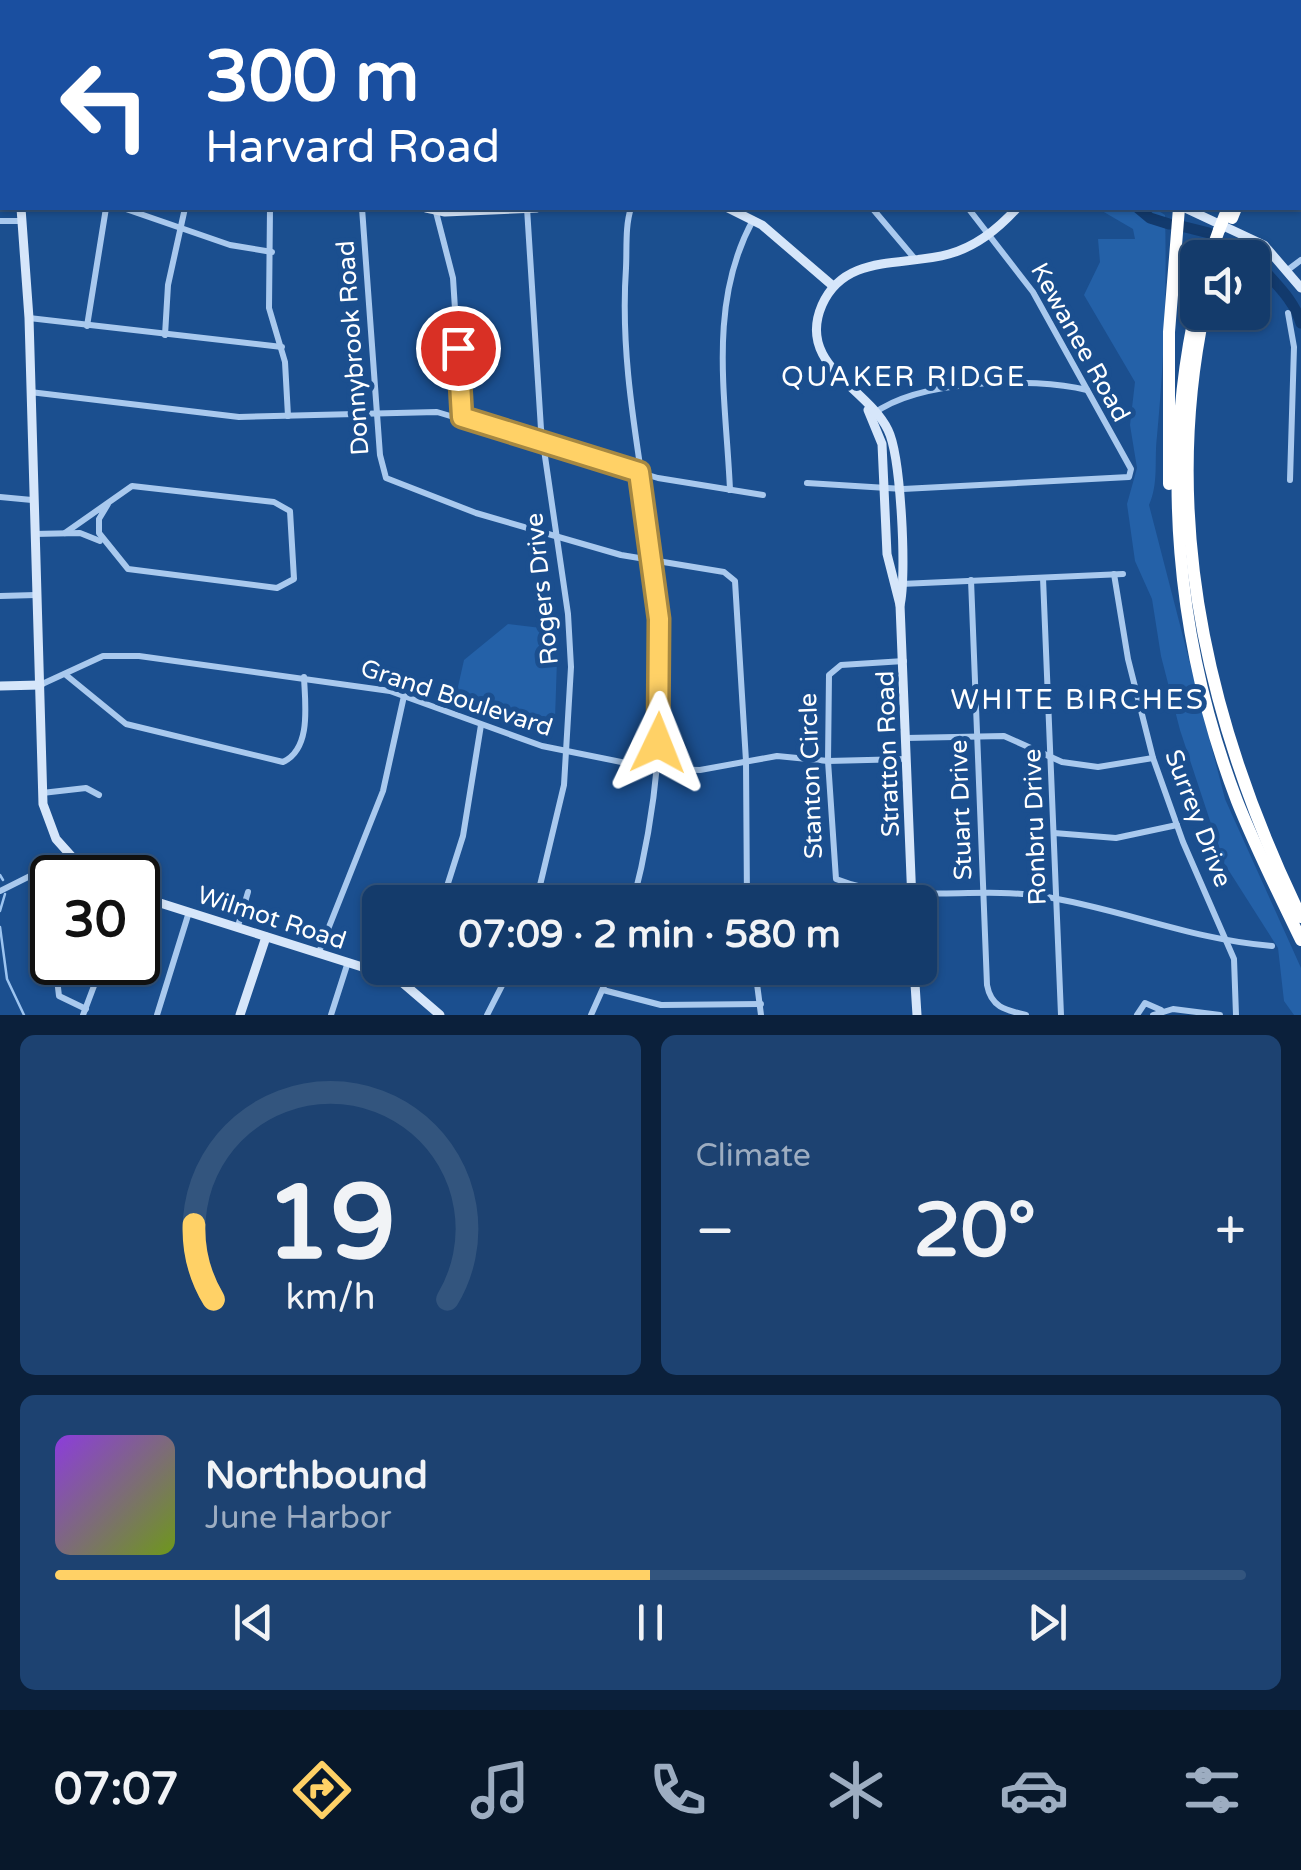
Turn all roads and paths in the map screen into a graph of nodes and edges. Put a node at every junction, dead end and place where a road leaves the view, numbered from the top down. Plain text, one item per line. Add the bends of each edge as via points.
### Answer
1 (20, 210) edge
2 (106, 210) edge
3 (129, 210) edge
4 (184, 210) edge
5 (270, 210) edge
6 (362, 210) edge
7 (431, 210) edge
8 (526, 210) edge
9 (631, 210) edge
10 (733, 210) edge
11 (874, 210) edge
12 (970, 210) edge
13 (1015, 210) edge
14 (1182, 210) edge
15 (1187, 210) edge
16 (1230, 212) edge
17 (753, 219) junction
18 (22, 220) junction
19 (0, 222) edge
20 (180, 228) junction
21 (1223, 231) junction
22 (990, 233) junction
23 (1219, 240) edge
24 (1221, 240) edge
25 (272, 252) junction
26 (916, 260) junction
27 (1301, 260) edge
28 (1289, 269) junction
29 (833, 286) junction
30 (1301, 288) edge
31 (1288, 313) dead end
32 (29, 318) junction
33 (87, 326) junction
34 (1193, 330) edge
35 (1202, 330) edge
36 (165, 335) junction
37 (282, 347) junction
38 (1087, 390) junction
39 (1296, 390) edge
40 (29, 392) junction
41 (376, 412) junction
42 (874, 413) junction
43 (288, 416) junction
44 (462, 417) junction
45 (543, 444) junction
46 (639, 472) junction
47 (1290, 480) dead end
48 (807, 483) dead end
49 (884, 488) junction
50 (898, 489) junction
51 (730, 490) junction
52 (764, 495) dead end
53 (0, 497) edge
54 (32, 500) junction
55 (108, 504) junction
56 (65, 532) junction
57 (33, 534) junction
58 (557, 536) junction
59 (104, 545) junction
60 (1181, 560) junction
61 (654, 561) junction
62 (1114, 574) junction
63 (1123, 574) dead end
64 (1044, 578) junction
65 (971, 580) junction
66 (898, 584) junction
67 (36, 595) junction
68 (0, 596) edge
69 (905, 662) junction
70 (66, 676) junction
71 (304, 676) junction
72 (40, 685) junction
73 (0, 686) edge
74 (404, 696) junction
75 (480, 726) junction
76 (977, 736) junction
77 (906, 738) junction
78 (568, 753) junction
79 (1051, 757) junction
80 (1153, 758) junction
81 (907, 759) junction
82 (746, 761) junction
83 (828, 761) junction
84 (656, 770) junction
85 (42, 793) junction
86 (99, 796) dead end
87 (1177, 825) junction
88 (1054, 833) junction
89 (67, 855) edge
90 (30, 877) edge
91 (447, 885) edge
92 (541, 885) edge
93 (636, 885) edge
94 (747, 885) edge
95 (855, 885) edge
96 (912, 885) edge
97 (0, 891) edge
98 (248, 892) dead end
99 (983, 892) junction
100 (937, 896) edge
101 (1057, 900) junction
102 (160, 903) edge
103 (189, 912) junction
104 (1301, 917) edge
105 (238, 926) junction
106 (266, 937) junction
107 (1301, 940) edge
108 (1228, 943) junction
109 (1272, 946) dead end
110 (319, 952) junction
111 (348, 962) junction
112 (362, 967) edge
113 (58, 985) edge
114 (94, 985) edge
115 (407, 985) edge
116 (502, 985) edge
117 (605, 985) edge
118 (757, 985) edge
119 (915, 985) edge
120 (603, 990) junction
121 (760, 1004) junction
122 (1162, 1010) junction
123 (84, 1012) edge
124 (438, 1014) edge
125 (156, 1015) edge
126 (240, 1015) edge
127 (331, 1015) edge
128 (487, 1015) edge
129 (591, 1015) edge
130 (761, 1015) edge
131 (917, 1015) edge
132 (1026, 1015) edge
133 (1061, 1015) edge
134 (1136, 1015) edge
135 (1154, 1015) edge
136 (1220, 1015) edge
137 (1236, 1015) edge

1 - 18 street
2 - 33 street
3 - 20 street
4 - 20 street
5 - 25 street
6 - 41 street, Donnybrook Road
7 - 44 street via 453,278
8 - 45 street, Rogers Drive
9 - 46 street via 624,341
10 - 17 street
11 - 26 street
12 - 22 street, Kewanee Road
13 - 22 street
14 - 60 highway via 1168,428 1172,520
15 - 28 street via 1250,236
16 - 21 highway
17 - 29 street
17 - 51 street via 723,305
18 - 19 street
18 - 32 street
20 - 25 street
20 - 36 street
21 - 23 highway
21 - 24 highway
22 - 26 street via 962,250
22 - 38 street, Kewanee Road via 1033,292
25 - 37 street via 269,308
26 - 29 street via 866,266
27 - 28 street
28 - 30 street
29 - 42 street, Stratton Road via 819,313 820,349 833,373
31 - 39 street
32 - 33 street
32 - 40 street
33 - 36 street
34 - 60 highway via 1180,407
35 - 104 highway via 1188,456 1200,624 1241,784
36 - 37 street
37 - 43 street
38 - 42 street via 1006,381 898,398
38 - 50 street, Kewanee Road via 1130,469 1124,480
39 - 47 street
40 - 43 street via 239,417
40 - 54 street
41 - 43 street
41 - 44 street
41 - 58 street, Donnybrook Road via 382,470 390,482
42 - 49 street, Stratton Road
42 - 50 street, Stratton Road via 890,433
44 - 45 street
45 - 46 street
45 - 58 street, Rogers Drive
46 - 51 street
46 - 61 street
48 - 49 street
49 - 50 street
49 - 66 street, Stratton Road via 889,570
50 - 66 street, Stratton Road
51 - 52 street
53 - 54 street
54 - 57 street
55 - 56 street
55 - 59 street via 98,525
55 - 59 street via 136,486 280,503 291,516 294,580 277,588 128,569
56 - 57 street
56 - 59 street
57 - 67 street
58 - 61 street
58 - 78 street, Rogers Drive via 571,667
60 - 107 highway via 1214,735 1244,820
61 - 82 street via 732,576
61 - 84 street via 660,638
62 - 63 street
62 - 64 street
62 - 80 street, Surrey Drive
64 - 65 street
64 - 79 street, Ronbru Drive
65 - 66 street
65 - 76 street, Stuart Drive
66 - 69 street, Stratton Road
67 - 68 street
67 - 72 street
69 - 77 street, Stratton Road
69 - 83 street, Stanton Circle via 833,667 827,684
70 - 71 street, Grand Boulevard via 115,654
70 - 71 street via 126,724 283,762 303,732
70 - 72 street, Grand Boulevard
71 - 74 street, Grand Boulevard
72 - 73 street, Grand Boulevard
72 - 85 street
74 - 75 street, Grand Boulevard
74 - 110 street via 382,792
75 - 78 street, Grand Boulevard
75 - 91 street via 463,836
76 - 77 street
76 - 79 street via 1010,738
76 - 99 street, Stuart Drive
77 - 81 street, Stratton Road
78 - 84 street, Grand Boulevard
78 - 92 street, Rogers Drive
79 - 80 street via 1098,766
79 - 88 street, Ronbru Drive
80 - 87 street, Surrey Drive
81 - 83 street, Grand Boulevard
81 - 96 street, Stratton Road
82 - 83 street, Grand Boulevard
82 - 84 street, Grand Boulevard
82 - 94 street
83 - 95 street, Stanton Circle via 834,876
84 - 93 street
85 - 86 street via 86,788
85 - 89 street via 48,824
87 - 88 street via 1116,838
87 - 108 street, Surrey Drive
88 - 101 street, Ronbru Drive
90 - 97 street
98 - 105 street
99 - 100 street
99 - 101 street
99 - 132 street, Stuart Drive via 989,996 1005,1010
101 - 108 street
101 - 133 street, Ronbru Drive
102 - 103 street, Wilmot Road
103 - 105 street, Wilmot Road
103 - 125 street
105 - 106 street, Wilmot Road
106 - 110 street, Wilmot Road
106 - 126 street
108 - 109 street
108 - 137 street, Surrey Drive
110 - 111 street, Wilmot Road
111 - 112 street, Wilmot Road
111 - 127 street
113 - 123 street via 59,996
114 - 123 street
115 - 124 street, Wilmot Road
116 - 128 street
117 - 120 street
118 - 121 street
119 - 131 street
120 - 121 street via 661,1005
120 - 129 street
121 - 130 street
122 - 134 street via 1145,1004
122 - 135 street
122 - 136 street

